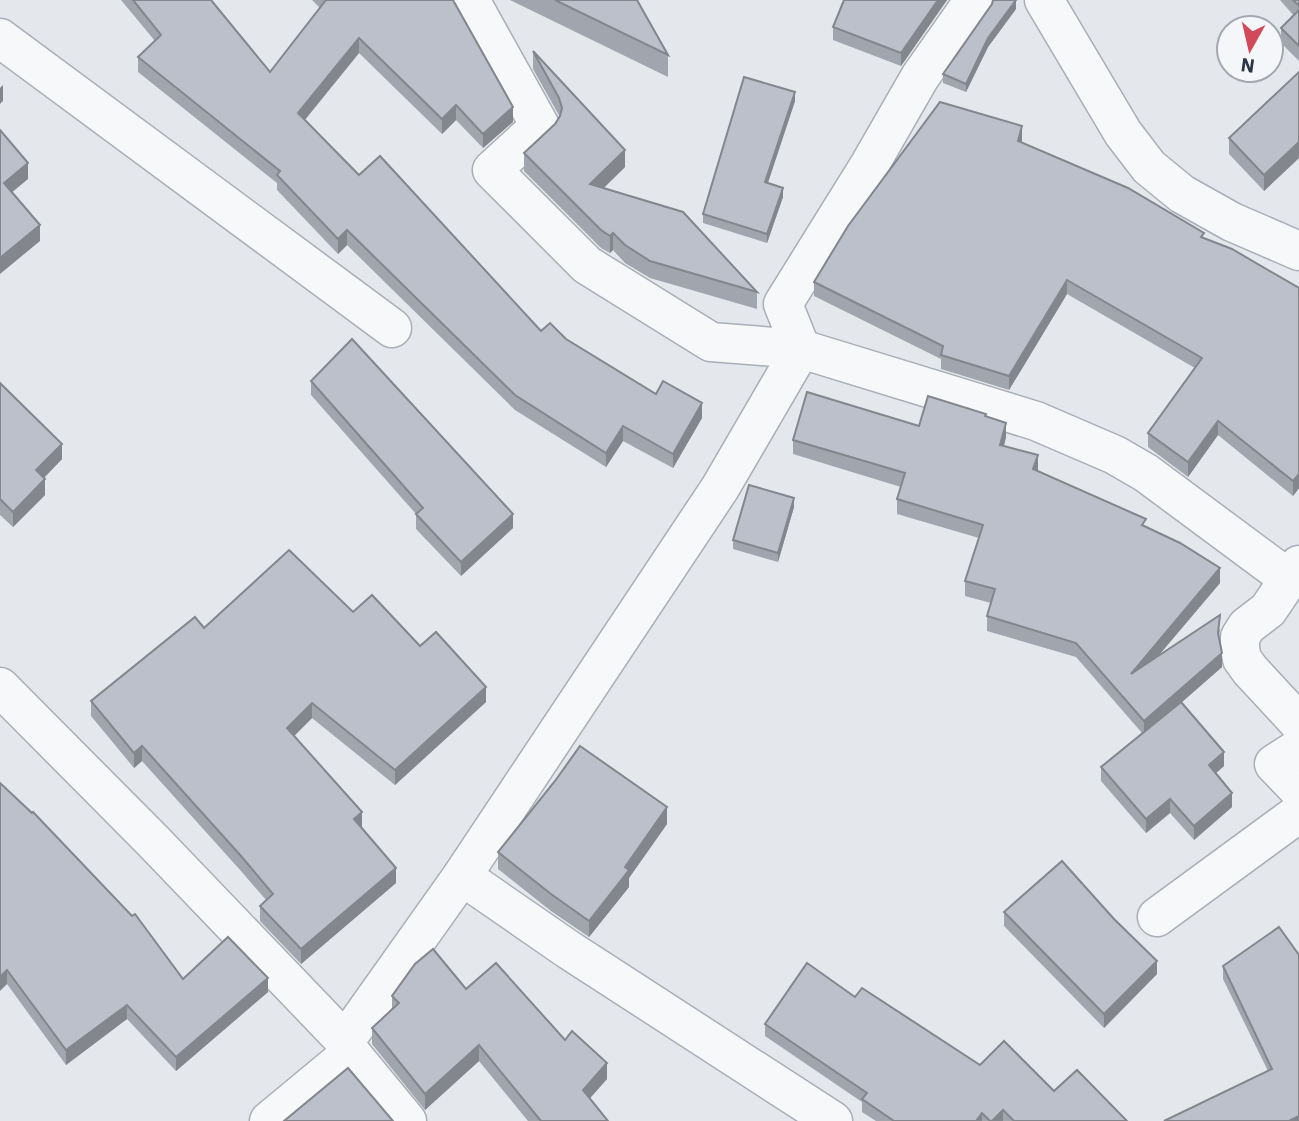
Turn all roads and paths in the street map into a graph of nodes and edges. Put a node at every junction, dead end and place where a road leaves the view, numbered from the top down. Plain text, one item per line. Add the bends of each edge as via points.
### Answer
1 (470, 0) edge
2 (974, 0) edge
3 (1044, 0) edge
4 (0, 38) edge
5 (1299, 251) edge
6 (393, 328) dead end
7 (801, 349) junction
8 (1294, 572) edge
9 (0, 687) edge
10 (1299, 723) edge
11 (1299, 748) edge
12 (1299, 790) edge
13 (1299, 813) edge
14 (462, 876) junction
15 (1157, 917) dead end
16 (348, 1047) junction
17 (269, 1121) edge
18 (407, 1121) edge
19 (833, 1121) edge

1 - 7 street via 540,126 492,170 587,265 711,342
2 - 7 street via 920,77 783,304
3 - 5 street via 1123,133 1149,167 1192,200
4 - 6 street
7 - 8 street via 996,407 1115,456
7 - 14 street via 720,488
8 - 10 street via 1268,610 1247,626 1240,648 1242,659
9 - 16 street
11 - 12 street via 1274,764
13 - 15 street
14 - 16 street
14 - 19 street
16 - 17 street
16 - 18 street

